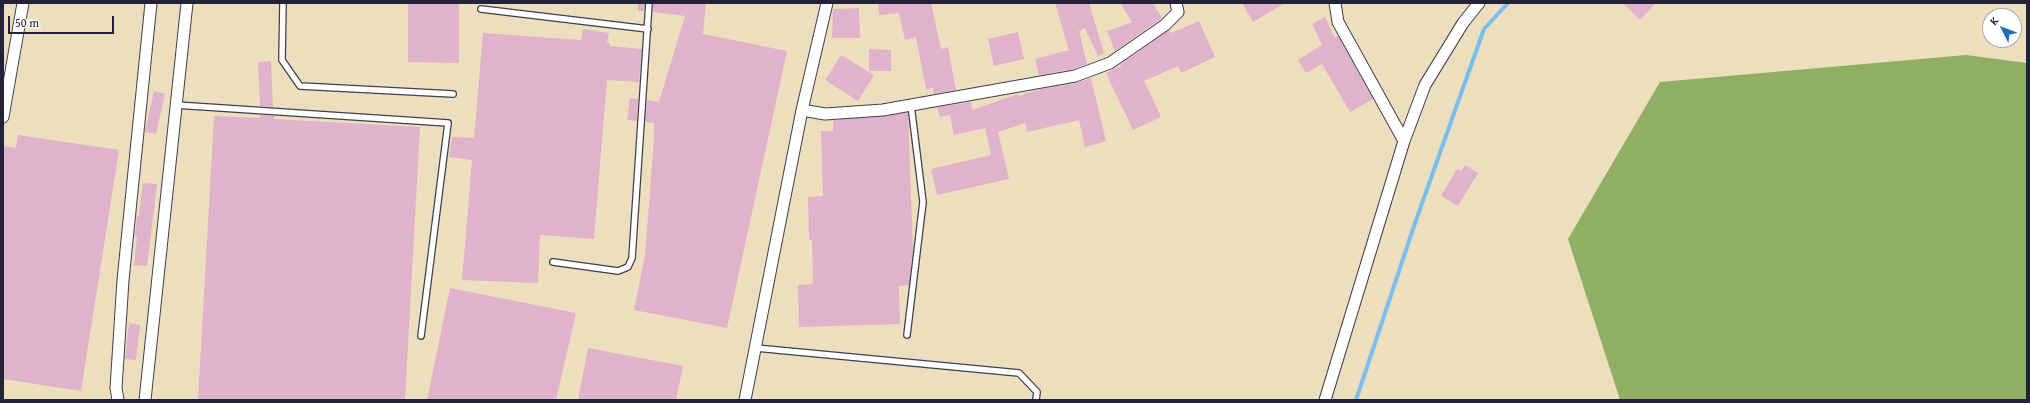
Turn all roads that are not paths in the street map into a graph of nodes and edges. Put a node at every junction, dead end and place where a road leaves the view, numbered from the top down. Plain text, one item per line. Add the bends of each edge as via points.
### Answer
1 (23, 3) edge
2 (151, 3) edge
3 (187, 3) edge
4 (283, 3) edge
5 (649, 3) edge
6 (826, 3) edge
7 (1176, 3) edge
8 (1335, 3) edge
9 (1479, 3) edge
10 (481, 9) dead end
11 (648, 29) junction
12 (453, 94) dead end
13 (176, 105) junction
14 (912, 105) junction
15 (802, 110) junction
16 (3, 117) edge
17 (1404, 141) junction
18 (553, 262) dead end
19 (907, 335) dead end
20 (421, 336) dead end
21 (756, 348) junction
22 (118, 400) edge
23 (145, 400) edge
24 (746, 400) edge
25 (1036, 400) edge
26 (1324, 400) edge

1 - 16 street
2 - 22 street via 123,280 116,388
3 - 13 street
4 - 12 lane via 282,60 300,86
5 - 11 lane
6 - 15 street
7 - 14 street via 1178,12 1165,25 1110,63 1075,76
8 - 17 street via 1338,22
9 - 17 street via 1463,23 1424,85
10 - 11 lane
11 - 18 lane via 632,258 628,267 618,271
13 - 20 lane via 448,123
13 - 23 street
14 - 15 street via 825,114
14 - 19 lane via 922,202
15 - 21 street
17 - 26 street
21 - 24 street
21 - 25 lane via 1019,373 1037,392

